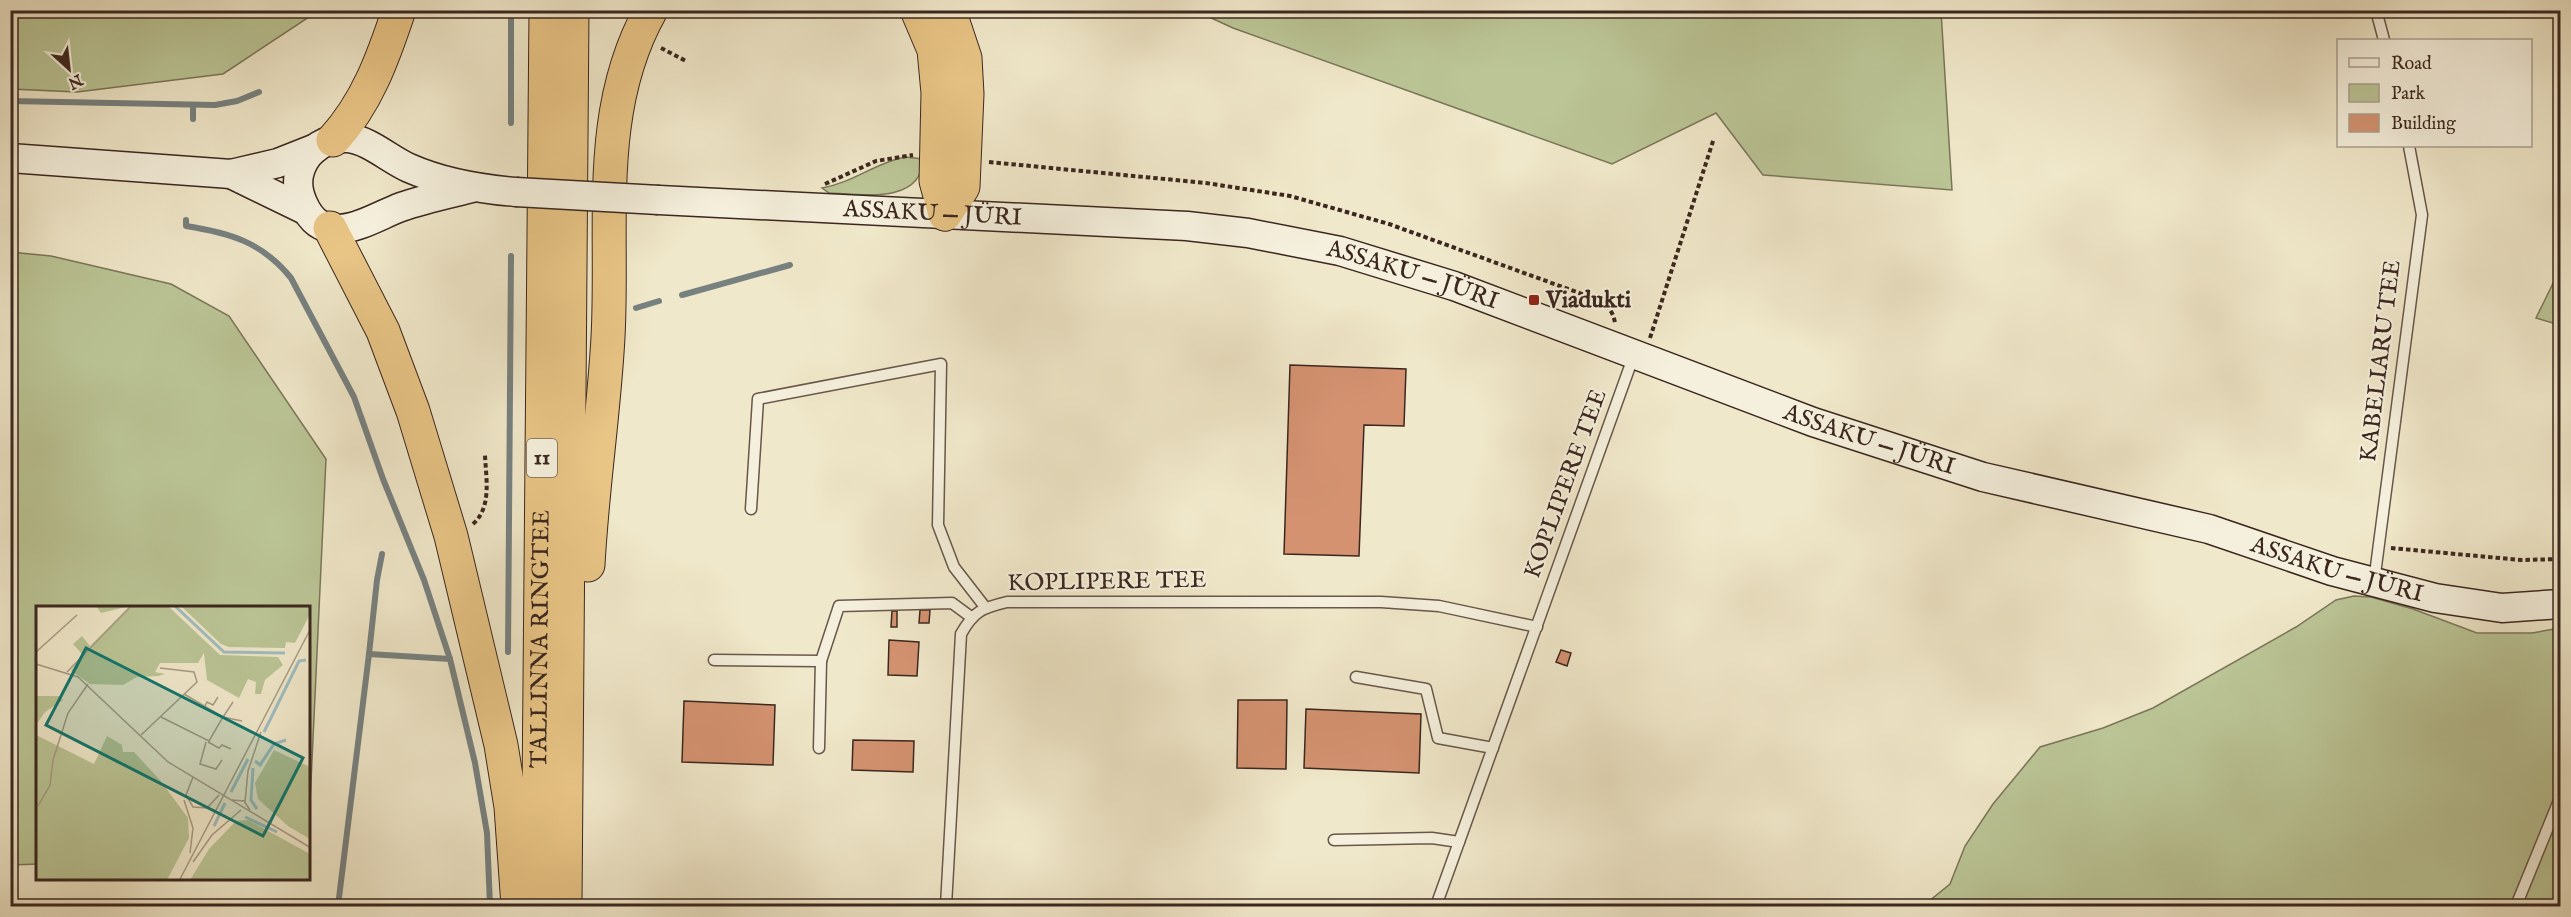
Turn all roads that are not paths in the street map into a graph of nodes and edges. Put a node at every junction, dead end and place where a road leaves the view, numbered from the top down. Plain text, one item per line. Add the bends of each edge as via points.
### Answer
1 (399, 10) edge
2 (546, 10) edge
3 (572, 10) edge
4 (651, 10) edge
5 (917, 10) edge
6 (949, 10) edge
7 (2376, 10) edge
8 (2384, 39) edge
9 (324, 144) junction
10 (2409, 147) edge
11 (10, 158) edge
12 (231, 174) junction
13 (472, 188) junction
14 (945, 214) junction
15 (318, 219) junction
16 (1631, 354) junction
17 (751, 509) dead end
18 (2374, 582) junction
19 (2560, 604) edge
20 (985, 607) junction
21 (971, 617) junction
22 (1537, 627) junction
23 (714, 660) dead end
24 (820, 661) junction
25 (1356, 677) dead end
26 (819, 748) dead end
27 (1493, 748) junction
28 (2560, 798) edge
29 (1334, 840) dead end
30 (1459, 842) junction
31 (565, 863) junction
32 (518, 906) edge
33 (538, 906) edge
34 (565, 906) edge
35 (946, 906) edge
36 (1436, 906) edge
37 (2516, 906) edge

1 - 9 highway via 366,96 347,124
2 - 33 highway, TALLINNA RINGTEE / 11
3 - 31 highway, TALLINNA RINGTEE / 11
4 - 31 highway via 637,36 619,90 610,148 608,337 590,534 581,715
5 - 14 highway via 934,50 939,132 936,181
6 - 14 highway via 964,58 968,94 963,187
7 - 8 lane
9 - 12 street via 278,163
9 - 13 street, ASSAKU — JÜRI via 357,140 411,169
9 - 15 street via 304,160 298,177 299,196
10 - 18 lane, KABELIARU TEE via 2422,214
11 - 12 street
12 - 15 street
13 - 14 street, ASSAKU — JÜRI, bridge
13 - 15 street, ASSAKU — JÜRI via 401,207 345,231
14 - 16 street, ASSAKU — JÜRI via 1187,226 1340,251 1454,286
15 - 32 highway via 383,331 413,411 451,536 501,745 511,807
16 - 18 street, ASSAKU — JÜRI via 1813,422 1983,477 2209,529
16 - 22 lane, KOPLIPERE TEE
17 - 20 lane via 758,399 941,364 938,525 954,567
18 - 19 street, ASSAKU — JÜRI via 2435,598 2502,608
20 - 21 lane, KOPLIPERE TEE
20 - 22 lane, KOPLIPERE TEE via 1007,602 1381,602 1438,606
21 - 24 lane via 952,603 839,606
21 - 35 lane via 961,634
22 - 27 lane, KOPLIPERE TEE
23 - 24 lane
24 - 26 lane
25 - 27 lane via 1426,689 1438,738
27 - 30 lane, KOPLIPERE TEE
28 - 37 lane
29 - 30 lane via 1432,838
30 - 36 lane, KOPLIPERE TEE
31 - 34 highway, TALLINNA RINGTEE / 11

